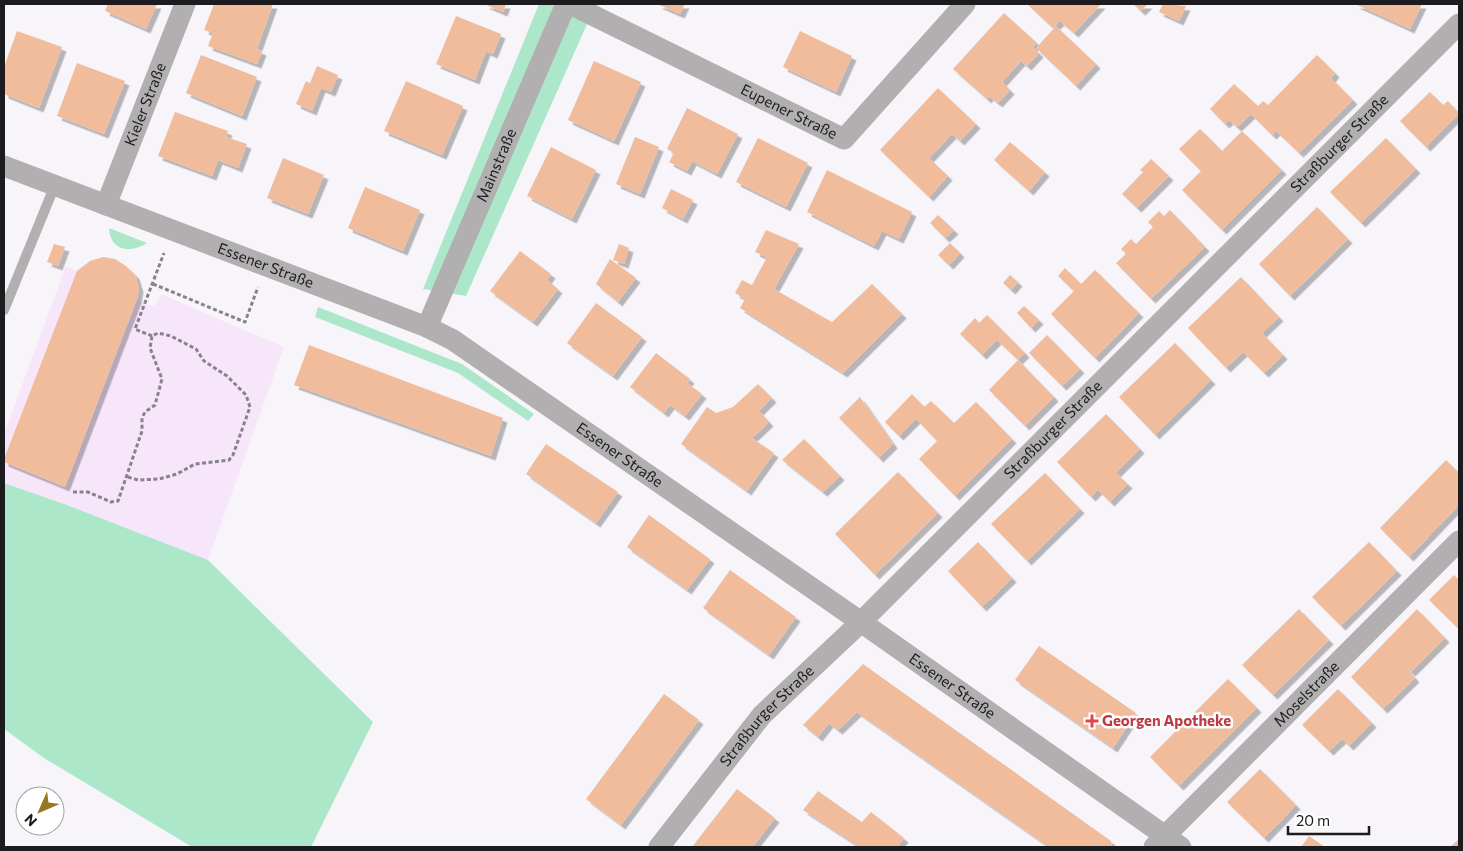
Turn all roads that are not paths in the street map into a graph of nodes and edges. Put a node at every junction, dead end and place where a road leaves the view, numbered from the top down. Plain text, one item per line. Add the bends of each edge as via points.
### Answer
1 (185, 4) edge
2 (568, 4) edge
3 (965, 4) edge
4 (1459, 24) edge
5 (4, 166) edge
6 (55, 185) junction
7 (106, 205) junction
8 (4, 310) edge
9 (427, 327) junction
10 (1459, 541) edge
11 (861, 622) junction
12 (1167, 844) edge
13 (659, 847) edge

1 - 7 street, Kieler Straße
2 - 3 street, Eupener Straße via 844,139
2 - 9 street, Mainstraße
4 - 11 street, Straßburger Straße
5 - 6 street, Essener Straße
6 - 7 street, Essener Straße
6 - 8 lane
7 - 9 street, Essener Straße
9 - 11 street, Essener Straße via 453,340
10 - 12 street, Moselstraße
11 - 12 street, Essener Straße
11 - 13 street, Straßburger Straße via 762,715

